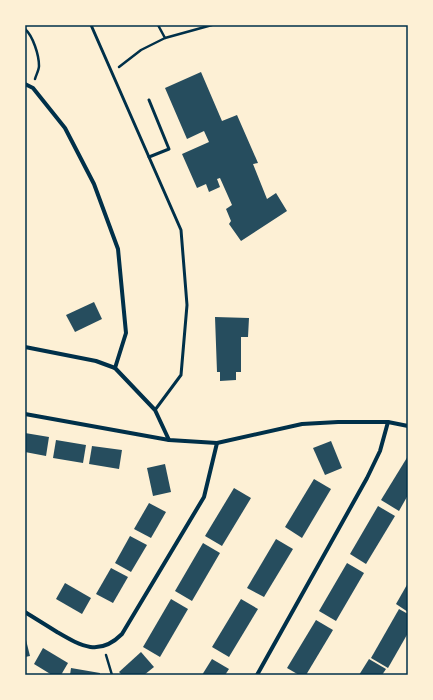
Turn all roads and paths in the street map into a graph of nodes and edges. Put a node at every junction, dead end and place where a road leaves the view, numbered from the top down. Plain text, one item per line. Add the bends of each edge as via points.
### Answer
1 (91, 25) edge
2 (158, 25) edge
3 (212, 25) edge
4 (25, 29) edge
5 (165, 38) junction
6 (112, 72) junction
7 (25, 84) edge
8 (33, 88) junction
9 (149, 100) dead end
10 (149, 157) junction
11 (25, 347) edge
12 (115, 368) junction
13 (155, 410) junction
14 (25, 414) edge
15 (388, 422) junction
16 (408, 426) edge
17 (169, 440) junction
18 (217, 443) junction
19 (25, 612) edge
20 (104, 646) junction
21 (112, 675) edge
22 (256, 675) edge

1 - 6 lane
2 - 5 path
3 - 5 path
4 - 8 path via 37,51 39,66
5 - 6 path via 141,50
6 - 10 lane
7 - 8 street
8 - 12 street via 65,128 94,184 118,248 126,333
9 - 10 lane via 169,149
10 - 13 lane via 181,230 187,305 182,376
11 - 12 street via 96,361
12 - 13 street
13 - 17 street
14 - 17 street
15 - 16 street
15 - 18 street via 302,424
15 - 22 street via 380,451 367,478
17 - 18 street
18 - 20 street via 204,497 122,634 114,642
19 - 20 street via 74,643 91,648
20 - 21 path

